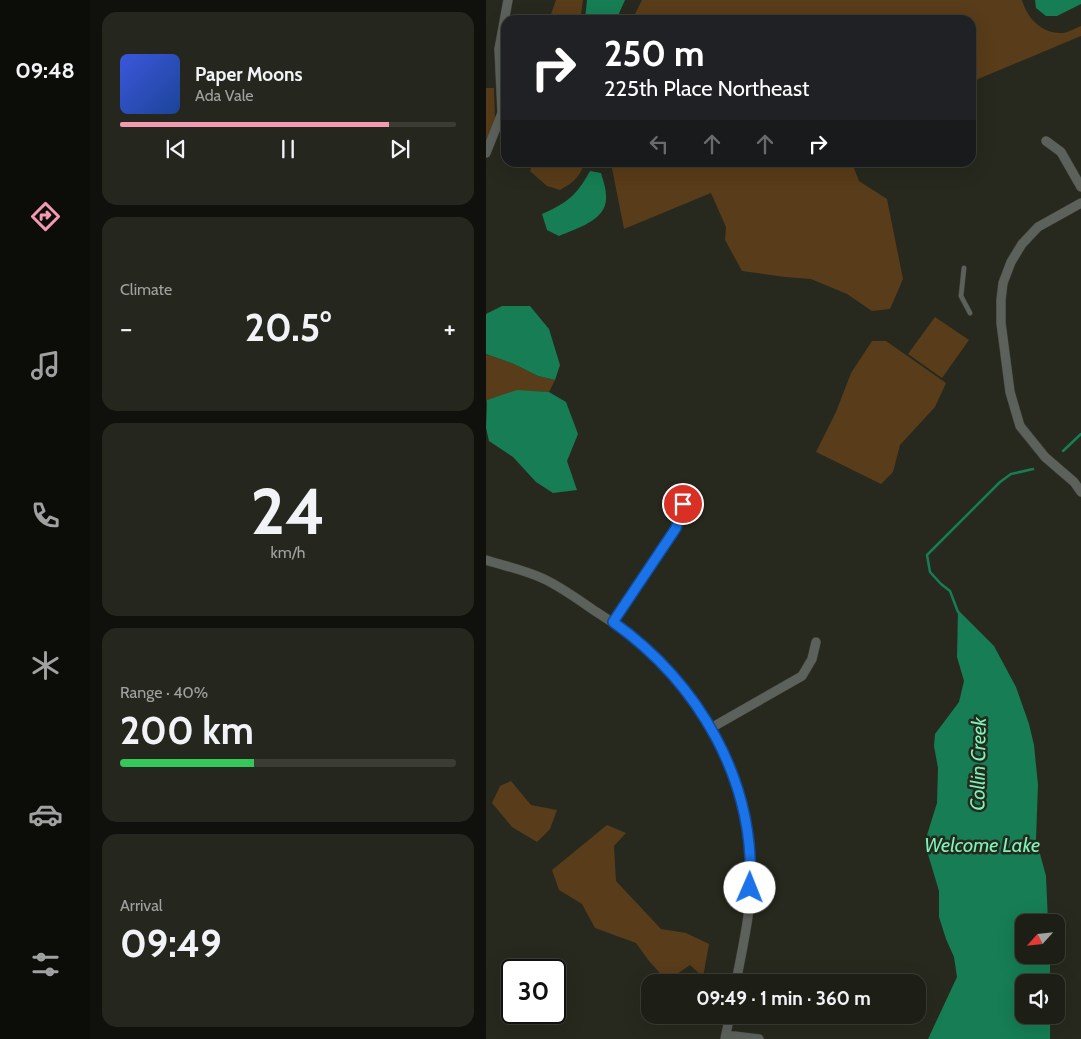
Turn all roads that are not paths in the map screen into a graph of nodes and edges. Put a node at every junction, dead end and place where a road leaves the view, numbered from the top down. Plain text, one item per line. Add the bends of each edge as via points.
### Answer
1 (508, 0) edge
2 (505, 15) edge
3 (501, 38) edge
4 (501, 92) edge
5 (501, 116) edge
6 (1046, 141) dead end
7 (486, 153) edge
8 (1081, 188) edge
9 (1081, 203) edge
10 (964, 268) dead end
11 (970, 313) dead end
12 (1081, 492) edge
13 (683, 504) dead end
14 (486, 560) edge
15 (613, 622) junction
16 (816, 642) dead end
17 (711, 728) junction
18 (737, 974) edge
19 (728, 1024) edge
20 (726, 1037) edge
21 (759, 1039) edge

1 - 2 street
3 - 4 street
5 - 7 street
6 - 8 street via 1061,152
9 - 12 street via 1038,227 1022,244 1010,262 1003,283 1001,323 1010,392 1020,426 1045,457
10 - 11 lane via 961,296
13 - 15 street via 676,528
14 - 15 street via 542,578
15 - 17 street via 670,672
16 - 17 street via 812,659 802,676
17 - 18 street via 740,795 750,852 750,906
19 - 20 street
20 - 21 street

